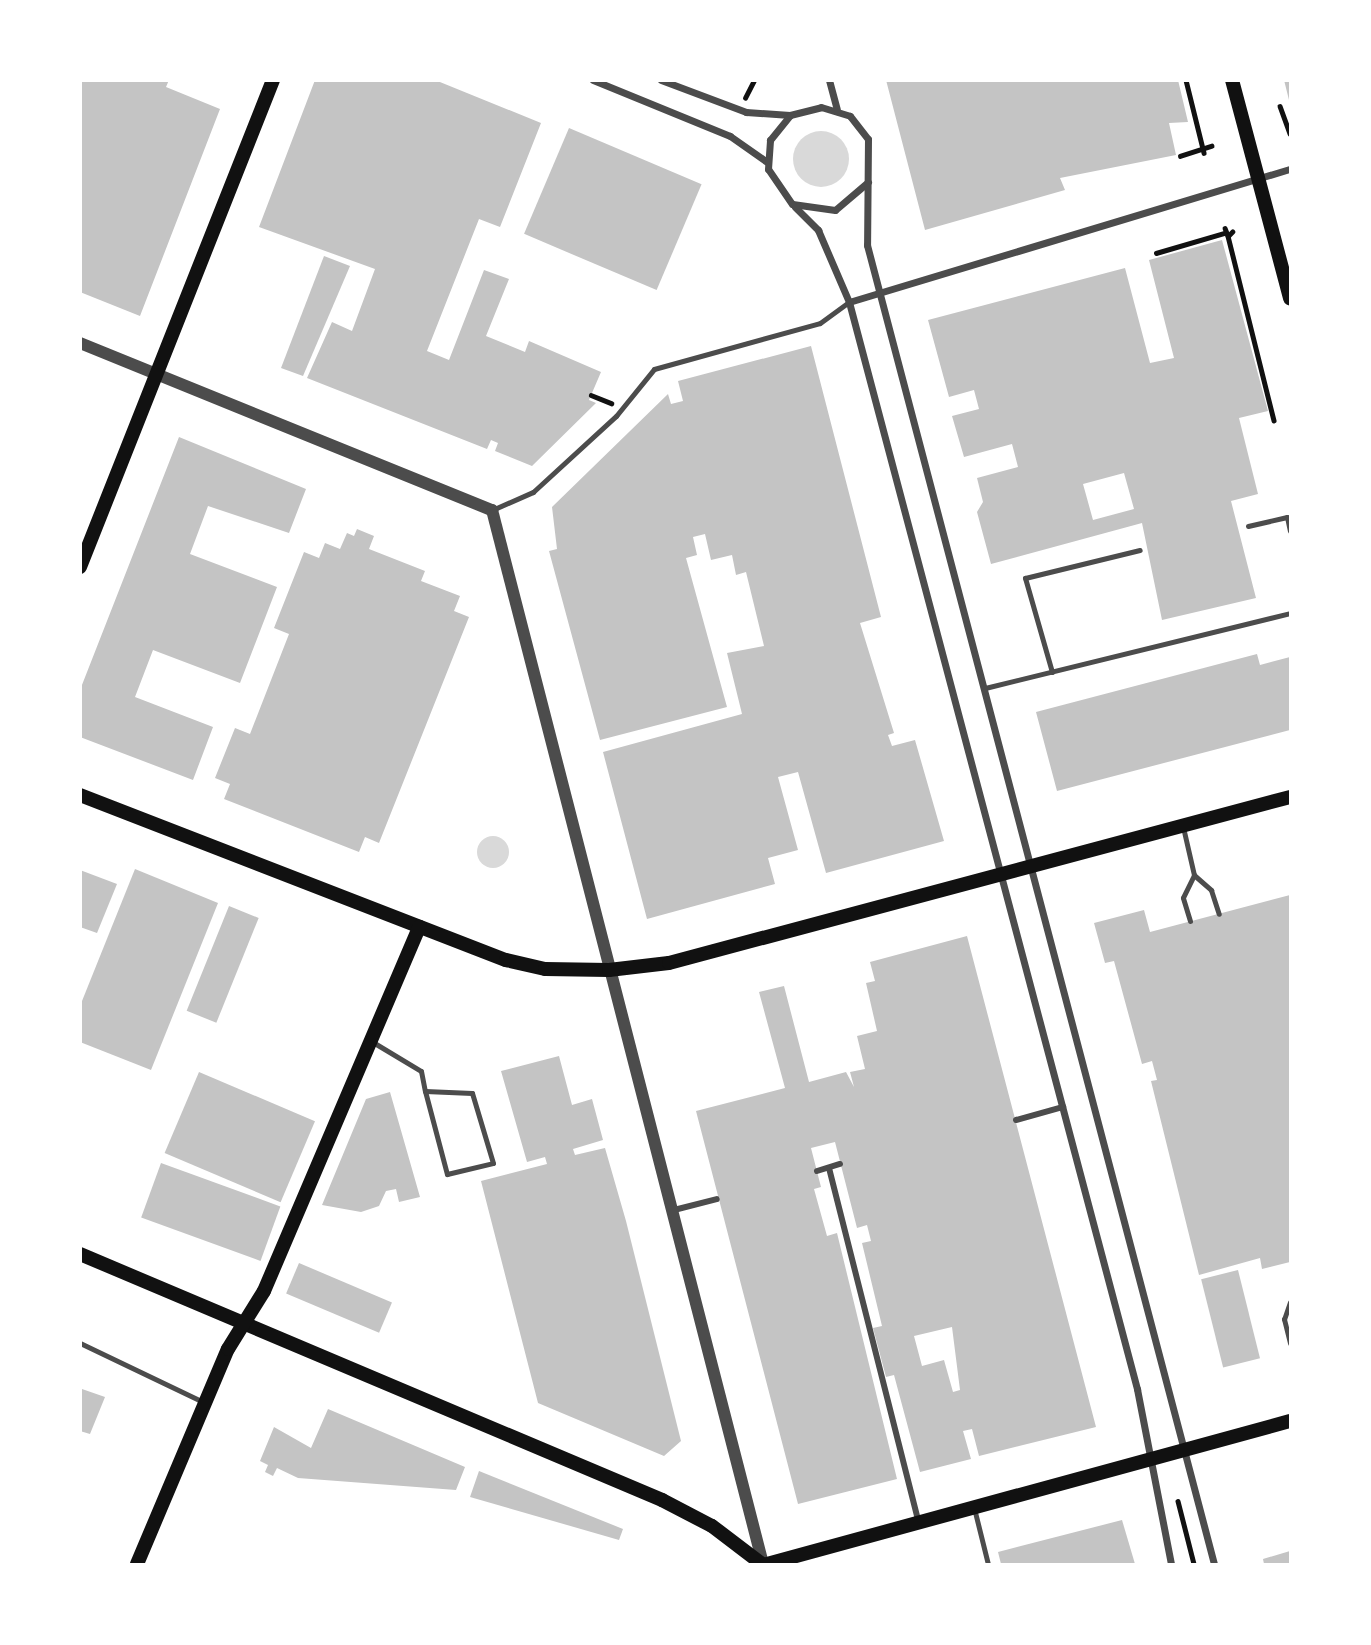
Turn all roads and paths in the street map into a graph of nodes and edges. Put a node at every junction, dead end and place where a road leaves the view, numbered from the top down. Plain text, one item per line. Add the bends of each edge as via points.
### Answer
1 (273, 80) edge
2 (593, 80) edge
3 (661, 80) edge
4 (754, 80) edge
5 (829, 80) edge
6 (1185, 80) edge
7 (1232, 80) edge
8 (744, 99) dead end
9 (1280, 106) dead end
10 (837, 109) junction
11 (790, 115) junction
12 (1279, 130) dead end
13 (1290, 130) edge
14 (1210, 146) dead end
15 (1204, 150) junction
16 (1180, 156) dead end
17 (768, 162) junction
18 (1290, 169) edge
19 (1258, 178) junction
20 (868, 182) junction
21 (792, 204) junction
22 (1156, 253) dead end
23 (880, 293) junction
24 (1290, 298) edge
25 (849, 302) junction
26 (80, 343) edge
27 (155, 374) junction
28 (1274, 420) dead end
29 (492, 510) junction
30 (1248, 526) dead end
31 (1290, 531) edge
32 (1140, 550) dead end
33 (80, 567) edge
34 (1290, 613) edge
35 (1052, 671) junction
36 (985, 688) junction
37 (80, 795) edge
38 (1290, 797) edge
39 (1182, 826) junction
40 (1033, 867) junction
41 (1001, 875) junction
42 (1194, 875) junction
43 (1219, 914) dead end
44 (1190, 921) dead end
45 (419, 927) junction
46 (609, 970) junction
47 (370, 1041) junction
48 (425, 1091) junction
49 (1063, 1107) junction
50 (1016, 1120) dead end
51 (841, 1164) dead end
52 (829, 1168) junction
53 (817, 1171) dead end
54 (718, 1199) dead end
55 (674, 1210) junction
56 (80, 1254) edge
57 (1290, 1302) edge
58 (244, 1322) junction
59 (80, 1343) edge
60 (1290, 1343) edge
61 (205, 1403) junction
62 (1290, 1421) edge
63 (1182, 1449) junction
64 (1150, 1457) junction
65 (1178, 1501) dead end
66 (973, 1505) junction
67 (918, 1520) junction
68 (137, 1564) edge
69 (764, 1564) edge
70 (988, 1564) edge
71 (1171, 1564) edge
72 (1194, 1564) edge
73 (1214, 1564) edge

1 - 27 main road
2 - 17 street via 730,136
3 - 11 street via 746,112
4 - 8 path
5 - 10 street
6 - 15 path
7 - 19 main road
9 - 13 path
10 - 11 street
10 - 20 street via 868,139
11 - 17 street via 770,140
12 - 13 path
14 - 15 path
15 - 16 path
17 - 21 street via 772,183
18 - 19 street
19 - 23 street
19 - 24 main road
20 - 21 street via 835,210
20 - 23 street via 867,245
21 - 25 street via 818,230
22 - 28 path via 1227,232
23 - 25 street
23 - 36 street
25 - 29 lane via 820,323 654,369 616,416 533,492
25 - 41 street
26 - 27 street
27 - 29 street
27 - 33 main road
29 - 46 street
30 - 31 lane via 1287,517
32 - 35 lane via 1025,578
34 - 35 lane
35 - 36 lane
36 - 40 street
37 - 45 main road
38 - 39 main road
39 - 40 main road
39 - 42 lane
40 - 41 main road
40 - 63 street
41 - 46 main road via 669,963
41 - 49 street
42 - 43 lane via 1211,890
42 - 44 lane via 1183,898
45 - 46 main road via 545,969
45 - 47 main road
46 - 55 street
47 - 48 lane via 421,1071
47 - 58 main road
48 - 48 lane via 447,1174 493,1163 472,1093
49 - 50 street
49 - 64 street
51 - 52 street
52 - 53 street
52 - 67 street
54 - 55 street
55 - 69 street
56 - 58 main road
57 - 60 lane via 1284,1319
58 - 61 main road
58 - 69 main road via 662,1500 712,1526
59 - 61 lane
61 - 68 main road
62 - 63 main road
63 - 64 main road
63 - 73 street
64 - 66 main road
64 - 71 street
65 - 72 path
66 - 67 main road
66 - 70 lane
67 - 69 main road

